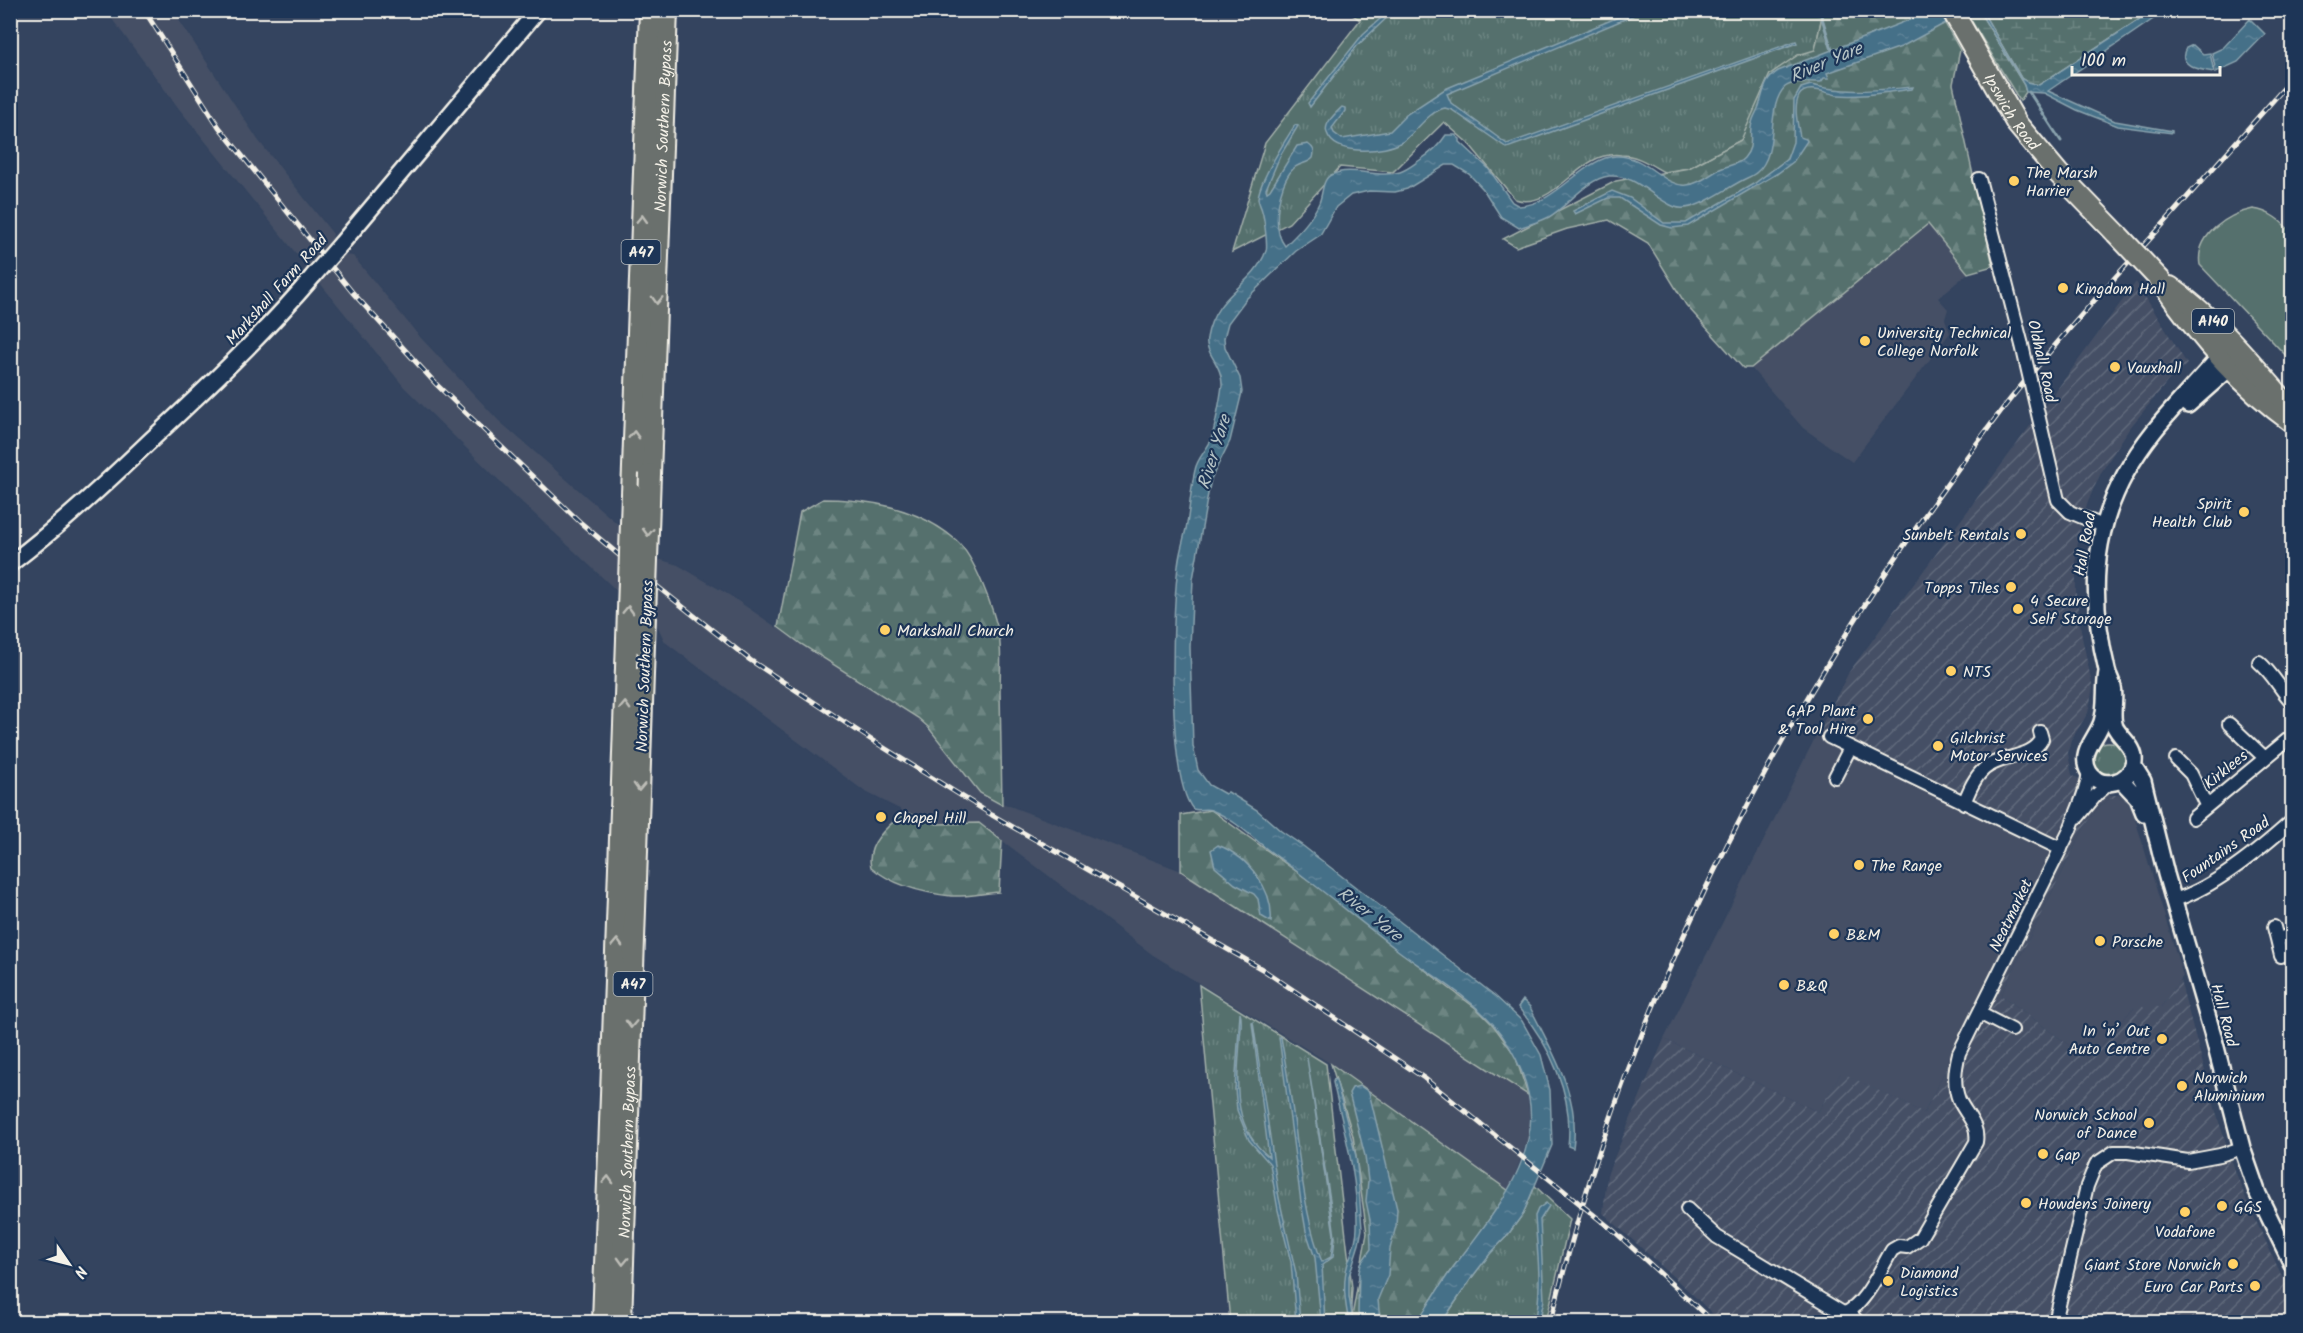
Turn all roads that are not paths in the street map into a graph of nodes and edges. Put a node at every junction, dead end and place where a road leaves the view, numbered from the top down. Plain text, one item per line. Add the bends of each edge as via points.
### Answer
1 (538, 10) edge
2 (650, 10) edge
3 (667, 10) edge
4 (1952, 10) edge
5 (1979, 179) dead end
6 (2160, 280) junction
7 (2231, 358) junction
8 (2292, 416) edge
9 (2292, 422) edge
10 (2103, 526) junction
11 (10, 564) edge
12 (2259, 662) dead end
13 (2107, 672) junction
14 (2292, 702) edge
15 (2229, 724) dead end
16 (2040, 732) dead end
17 (1829, 737) dead end
18 (2121, 737) junction
19 (2292, 737) edge
20 (2093, 740) junction
21 (1850, 748) junction
22 (2265, 758) junction
23 (2176, 759) dead end
24 (2133, 765) junction
25 (2089, 771) junction
26 (1835, 777) dead end
27 (2115, 782) junction
28 (1964, 803) junction
29 (2206, 805) junction
30 (2193, 818) dead end
31 (2291, 824) edge
32 (2070, 830) junction
33 (2157, 840) junction
34 (2061, 849) junction
35 (2174, 900) junction
36 (2292, 935) edge
37 (2281, 956) dead end
38 (1979, 1013) junction
39 (2012, 1030) dead end
40 (2242, 1148) junction
41 (1687, 1209) dead end
42 (2292, 1264) edge
43 (1849, 1312) junction
44 (603, 1323) edge
45 (621, 1323) edge
46 (1858, 1323) edge
47 (2055, 1323) edge

1 - 11 street, Markshall Farm Road, bridge via 282,313 116,474
44 -> 2 highway, Norwich Southern Bypass / A47, bridge
3 -> 45 highway, Norwich Southern Bypass / A47, bridge
4 - 6 highway, Ipswich Road / A140, bridge via 2029,140
5 - 10 street, Oldhall Road, bridge via 2058,500 2070,512
6 - 7 highway, Ipswich Road / A140 via 2177,292
6 - 7 highway, Ipswich Road / A140 via 2183,315
7 - 8 highway, Ipswich Road / A140 via 2286,403
7 - 9 highway, Ipswich Road / A140 via 2257,394
7 - 10 street, Hall Road via 2132,463 2111,501
10 - 13 street, Hall Road via 2095,596
12 - 14 street
13 - 18 street, Hall Road via 2114,688 2114,724
13 - 20 street, Hall Road via 2102,723
15 - 22 street, Kirklees
16 - 28 street via 2038,747 1997,761 1984,770
17 - 21 street
18 - 20 street via 2108,734
18 - 24 street, Hall Road via 2132,749
19 - 22 street, Kirklees
20 - 25 street, Hall Road via 2086,756
21 - 26 street
21 - 28 street
22 - 29 street, Kirklees
23 - 29 street, Kirklees via 2191,774
24 - 27 street
24 - 33 street, Hall Road via 2143,781
25 - 27 street, Hall Road via 2102,782
25 - 32 street, Neatmarket via 2087,787
27 - 32 street, Neatmarket via 2091,801
27 - 33 street, Hall Road via 2138,798
28 - 34 street
29 - 30 street, Kirklees
31 - 35 street, Fountains Road via 2204,887
32 - 34 street, Neatmarket
33 - 35 street, Hall Road
34 - 38 street, Neatmarket
35 - 40 street, Hall Road
36 - 37 street via 2275,933
38 - 39 street
38 - 43 street, Neatmarket via 1954,1071 1958,1098 1978,1131 1976,1142 1920,1238 1893,1250 1861,1302
40 - 42 street, Hall Road via 2258,1194
40 - 47 street via 2188,1161 2114,1152 2096,1164 2087,1186
41 - 43 street via 1725,1242 1839,1312
43 - 46 street

